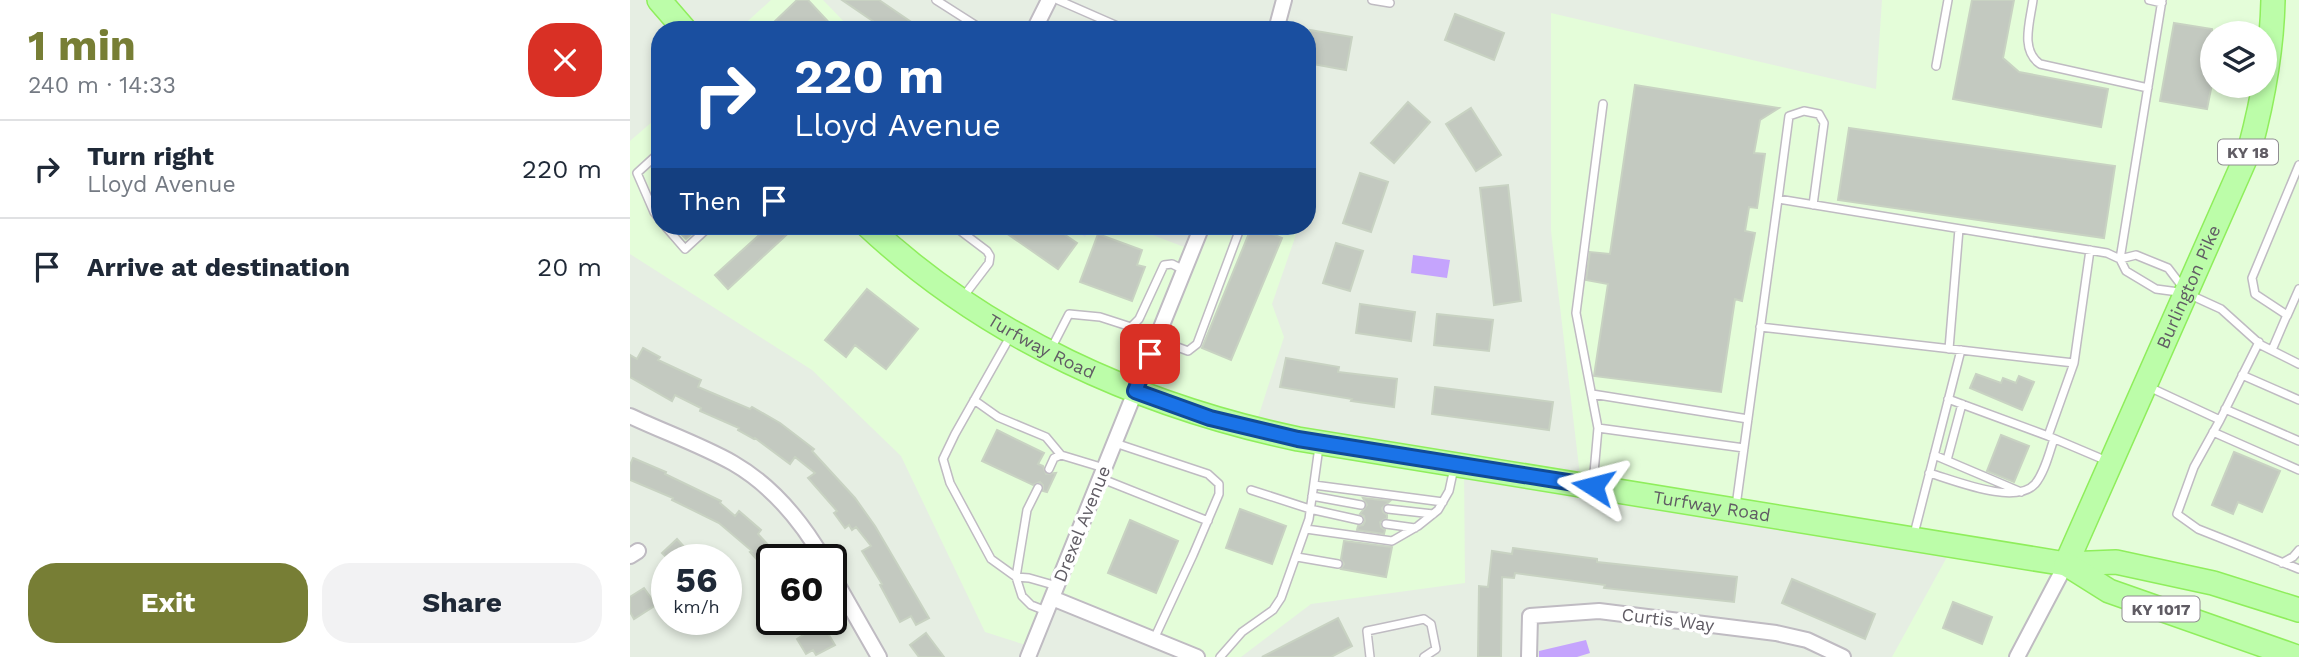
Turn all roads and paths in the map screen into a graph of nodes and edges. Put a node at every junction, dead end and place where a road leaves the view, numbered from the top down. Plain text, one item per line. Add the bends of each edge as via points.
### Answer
1 (659, 0) edge
2 (936, 0) edge
3 (1049, 0) edge
4 (1058, 0) edge
5 (1284, 0) edge
6 (1372, 0) edge
7 (1948, 0) edge
8 (2033, 0) edge
9 (2149, 0) edge
10 (2273, 0) edge
11 (2162, 1) edge
12 (1391, 4) dead end
13 (677, 21) edge
14 (969, 21) edge
15 (1038, 21) edge
16 (1106, 21) edge
17 (1278, 21) edge
18 (1936, 66) dead end
19 (2148, 88) junction
20 (1603, 104) dead end
21 (651, 160) edge
22 (2299, 165) edge
23 (2289, 189) junction
24 (2299, 194) edge
25 (1778, 199) junction
26 (651, 205) edge
27 (1813, 205) junction
28 (1959, 229) junction
29 (673, 235) edge
30 (700, 235) edge
31 (880, 235) edge
32 (966, 235) edge
33 (1198, 235) edge
34 (1238, 235) edge
35 (2090, 250) junction
36 (2120, 260) junction
37 (1184, 270) junction
38 (2299, 289) edge
39 (2186, 293) junction
40 (962, 299) junction
41 (2287, 316) junction
42 (1760, 327) junction
43 (1013, 331) junction
44 (1156, 339) junction
45 (2259, 342) junction
46 (1949, 349) junction
47 (1961, 350) junction
48 (2272, 350) junction
49 (1050, 352) junction
50 (2074, 363) junction
51 (2299, 365) edge
52 (2242, 375) junction
53 (2145, 386) junction
54 (1135, 391) junction
55 (1592, 394) junction
56 (1948, 399) junction
57 (974, 400) junction
58 (2299, 400) edge
59 (1962, 404) junction
60 (2225, 409) junction
61 (630, 416) edge
62 (1748, 419) junction
63 (2220, 421) junction
64 (1598, 428) junction
65 (2213, 432) junction
66 (2051, 437) junction
67 (2299, 441) edge
68 (1115, 442) junction
69 (1320, 443) junction
70 (1744, 448) junction
71 (1061, 455) junction
72 (1934, 455) junction
73 (1947, 460) junction
74 (2111, 463) junction
75 (1455, 464) junction
76 (1049, 469) dead end
77 (2299, 470) edge
78 (1102, 473) junction
79 (1929, 473) junction
80 (1314, 485) junction
81 (1593, 486) junction
82 (1038, 488) dead end
83 (1251, 490) dead end
84 (2021, 492) junction
85 (1312, 496) junction
86 (1443, 502) junction
87 (1361, 505) dead end
88 (1311, 509) junction
89 (1388, 509) dead end
90 (1735, 509) junction
91 (1433, 514) junction
92 (1359, 520) dead end
93 (1208, 521) junction
94 (1386, 524) dead end
95 (1416, 528) junction
96 (1306, 529) junction
97 (1913, 538) junction
98 (815, 544) edge
99 (2299, 550) edge
100 (1297, 557) junction
101 (2282, 563) junction
102 (1338, 564) dead end
103 (2066, 564) junction
104 (2299, 569) edge
105 (1016, 577) junction
106 (1052, 598) junction
107 (847, 601) edge
108 (2299, 610) edge
109 (1154, 639) junction
110 (1169, 651) edge
111 (879, 657) edge
112 (1028, 657) edge
113 (1197, 657) edge
114 (1220, 657) edge
115 (1370, 657) edge
116 (1424, 657) edge
117 (1530, 657) edge
118 (1843, 657) edge
119 (2017, 657) edge
120 (2297, 657) edge

1 - 13 main road
2 - 14 lane
3 - 15 street
4 - 16 lane
5 - 17 street
6 - 12 lane
7 - 18 lane
8 - 19 lane via 2027,48 2032,58 2040,64
9 - 11 lane
10 - 39 main road, Burlington Pike / KY 18 via 2269,60 2250,148
11 - 19 lane
19 - 36 lane
20 - 55 lane via 1576,313
21 - 26 lane via 637,173
22 - 23 lane
23 - 24 lane
23 - 41 lane via 2252,278 2255,294
25 - 27 lane
25 - 27 lane via 1789,116 1804,111 1819,114 1824,123
25 - 42 lane
27 - 28 lane
28 - 35 lane
28 - 46 lane
29 - 30 lane via 685,248
31 - 40 main road, Turfway Road / KY 1017
32 - 40 lane via 990,256
33 - 37 street, Drexel Avenue
34 - 44 lane via 1198,344 1188,351
35 - 36 lane
35 - 50 lane
36 - 39 lane via 2126,271 2156,289
36 - 39 lane via 2136,256 2168,268
37 - 44 street, Drexel Avenue
37 - 49 lane via 1164,265 1131,327 1069,314
38 - 41 lane
39 - 45 lane via 2221,309
39 - 53 main road, Burlington Pike / KY 18
40 - 43 main road, Turfway Road / KY 1017
41 - 48 lane
42 - 46 lane
42 - 62 lane
43 - 49 main road, Turfway Road / KY 1017
43 - 57 lane
44 - 54 street, Drexel Avenue
45 - 48 lane
45 - 52 lane
46 - 47 lane
47 - 50 lane
47 - 56 lane
48 - 51 lane
49 - 54 main road, Turfway Road / KY 1017
50 - 66 lane
52 - 58 lane
52 - 60 lane
53 - 63 lane
53 - 74 main road, Burlington Pike / KY 18
54 - 68 street, Drexel Avenue
54 - 69 main road, Turfway Road / KY 1017 via 1210,418
55 - 62 lane
55 - 64 lane
56 - 59 lane
56 - 72 lane
57 - 71 lane via 998,417 1045,438
57 - 105 lane via 943,459 950,483 991,559
59 - 66 lane
59 - 73 lane
60 - 63 lane
60 - 67 lane
61 - 98 street via 733,463 782,503
62 - 70 lane
63 - 65 lane
64 - 70 lane
64 - 81 lane
65 - 77 lane
65 - 101 lane via 2177,514
66 - 74 lane
66 - 84 lane via 2040,477 2033,487
68 - 78 street, Drexel Avenue
68 - 93 lane via 1208,474 1219,484
69 - 75 main road, Turfway Road / KY 1017
69 - 80 lane
70 - 90 lane
71 - 76 lane
71 - 78 lane
72 - 73 lane
72 - 79 lane
73 - 84 lane
74 - 103 main road, Burlington Pike / KY 18
75 - 81 main road, Turfway Road / KY 1017
75 - 86 lane
78 - 93 lane
78 - 106 street, Drexel Avenue
79 - 84 lane via 2003,494
79 - 97 lane
80 - 85 lane
80 - 86 lane
81 - 90 main road, Turfway Road / KY 1017
82 - 105 lane via 1027,510
83 - 88 lane
85 - 87 lane
85 - 88 lane
86 - 91 lane
88 - 92 lane
88 - 96 lane
89 - 91 lane
90 - 97 main road, Turfway Road / KY 1017
91 - 95 lane
93 - 109 lane
94 - 95 lane
95 - 96 lane via 1392,541
96 - 100 lane
97 - 103 main road, Turfway Road / KY 1017
99 - 101 lane
100 - 102 lane
100 - 114 lane via 1273,610 1242,632
101 - 104 lane
103 - 108 main road, Turfway Road / KY 1017 via 2116,562 2213,583
103 - 119 street
103 - 120 main road, Turfway Road / KY 1017 via 2109,591
105 - 106 lane via 1030,578
105 - 106 lane via 1022,596 1031,605
106 - 109 street
106 - 112 street, Drexel Avenue
107 - 111 street
109 - 110 street
110 - 113 street
115 - 116 lane via 1367,631 1424,619 1431,624 1436,649
117 - 118 street, Curtis Way via 1530,616 1599,611 1776,633 1807,640

